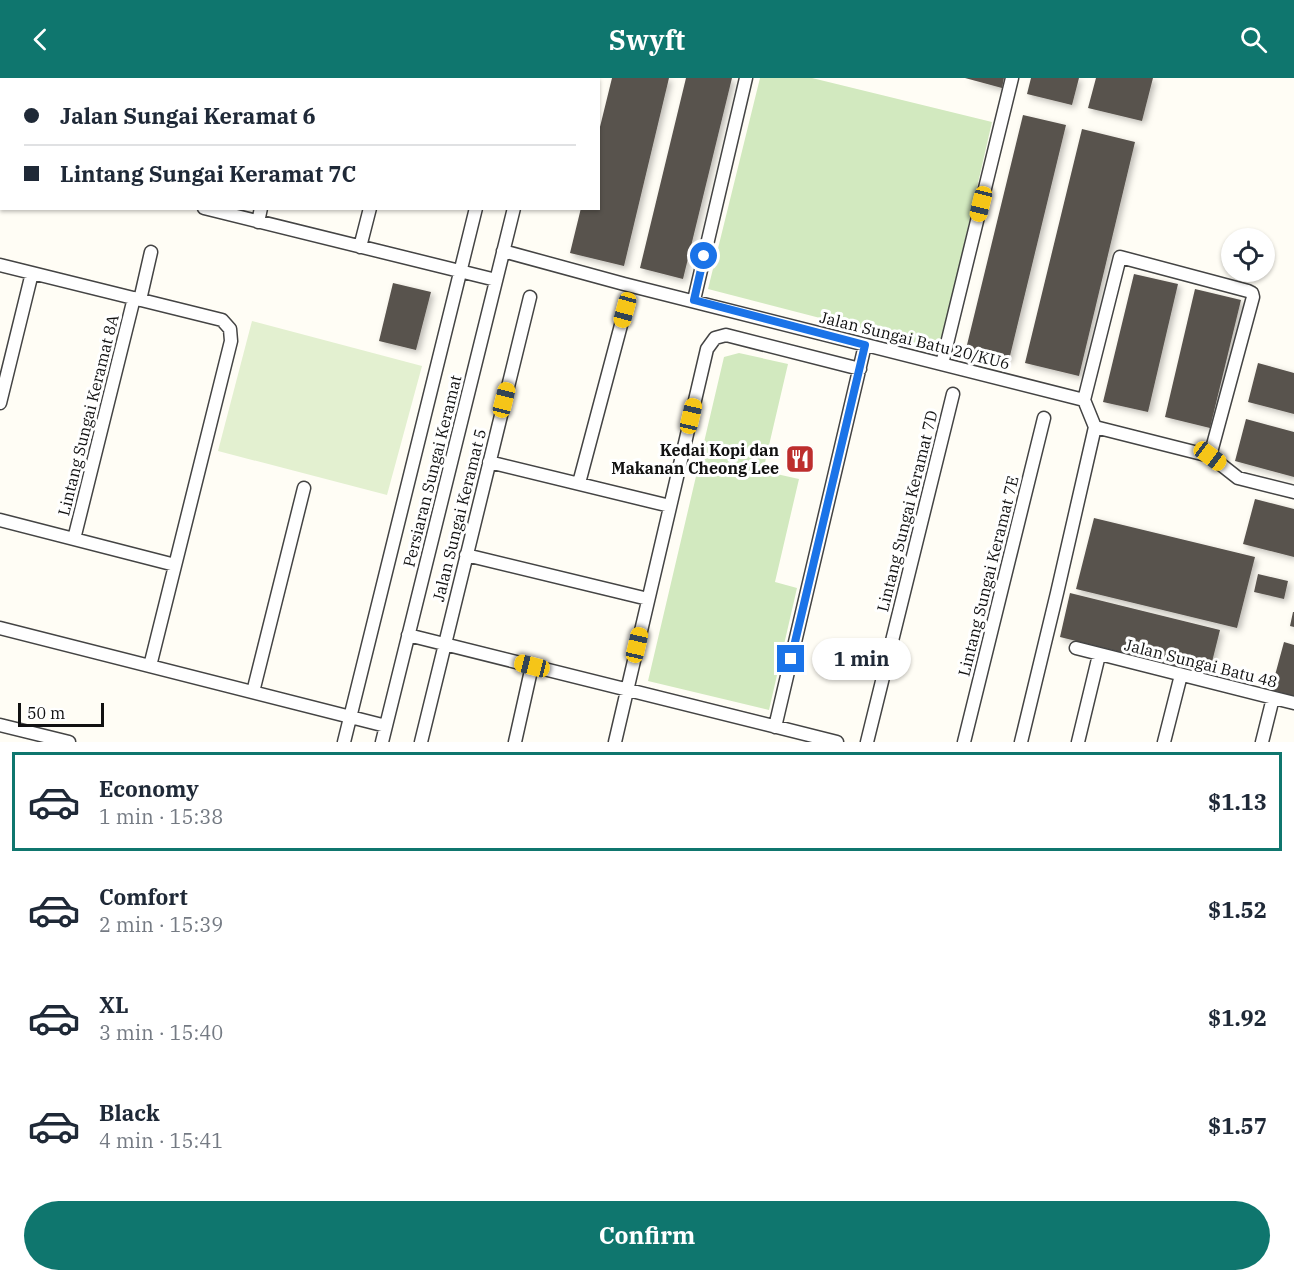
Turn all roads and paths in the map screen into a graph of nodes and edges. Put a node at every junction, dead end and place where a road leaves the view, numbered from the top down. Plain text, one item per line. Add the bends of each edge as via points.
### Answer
1 (746, 78) edge
2 (1012, 78) edge
3 (212, 210) edge
4 (261, 210) edge
5 (369, 210) edge
6 (476, 210) edge
7 (513, 210) edge
8 (258, 222) junction
9 (360, 247) junction
10 (503, 251) junction
11 (151, 252) dead end
12 (0, 265) edge
13 (460, 272) junction
14 (32, 273) junction
15 (496, 280) junction
16 (530, 297) dead end
17 (137, 299) junction
18 (694, 300) junction
19 (625, 310) dead end
20 (865, 345) junction
21 (942, 364) junction
22 (860, 369) junction
23 (953, 394) dead end
24 (1084, 400) junction
25 (0, 403) edge
26 (1044, 418) dead end
27 (1095, 427) junction
28 (1210, 456) junction
29 (489, 462) junction
30 (579, 483) junction
31 (304, 488) dead end
32 (1294, 492) edge
33 (670, 506) junction
34 (0, 520) edge
35 (74, 539) junction
36 (466, 555) junction
37 (176, 565) junction
38 (648, 599) junction
39 (0, 627) edge
40 (408, 635) junction
41 (444, 644) junction
42 (1076, 648) dead end
43 (1099, 655) junction
44 (150, 666) junction
45 (532, 666) junction
46 (1181, 675) junction
47 (627, 690) junction
48 (253, 692) junction
49 (1273, 698) junction
50 (1294, 703) edge
51 (350, 717) junction
52 (0, 725) edge
53 (386, 726) junction
54 (775, 726) junction
55 (69, 742) edge
56 (344, 742) edge
57 (382, 742) edge
58 (421, 742) edge
59 (514, 742) edge
60 (615, 742) edge
61 (837, 742) edge
62 (867, 742) edge
63 (964, 742) edge
64 (1021, 742) edge
65 (1078, 742) edge
66 (1164, 742) edge
67 (1262, 742) edge

1 - 18 street
2 - 21 street
3 - 8 street
4 - 8 street
5 - 9 street
6 - 13 street, Persiaran Sungai Keramat
7 - 10 street, Persiaran Sungai Keramat
8 - 9 street
9 - 13 street
10 - 15 street, Persiaran Sungai Keramat
10 - 18 street, Jalan Sungai Batu 20/KU6
11 - 17 street, Lintang Sungai Keramat 8A
12 - 14 street
13 - 15 street
13 - 51 street, Persiaran Sungai Keramat
14 - 17 street
14 - 25 street
15 - 40 street, Persiaran Sungai Keramat
16 - 29 street, Jalan Sungai Keramat 5
17 - 35 street, Lintang Sungai Keramat 8A
17 - 37 street via 222,320 230,329 231,341
18 - 20 street, Jalan Sungai Batu 20/KU6
19 - 30 street
20 - 21 street, Jalan Sungai Batu 20/KU6
20 - 22 street
21 - 24 street, Jalan Sungai Batu 20/KU6
22 - 33 street via 726,335 715,338 706,350
22 - 54 street
23 - 62 street, Lintang Sungai Keramat 7D
24 - 27 street
24 - 28 street via 1120,257 1252,293
26 - 63 street, Lintang Sungai Keramat 7E
27 - 28 street
27 - 64 street
28 - 32 street via 1238,478
29 - 30 street
29 - 36 street, Jalan Sungai Keramat 5
30 - 33 street
31 - 48 street
33 - 38 street
34 - 35 street
35 - 37 street
36 - 38 street
36 - 41 street, Jalan Sungai Keramat 5
37 - 44 street
38 - 47 street
39 - 44 street
40 - 41 street
40 - 53 street, Persiaran Sungai Keramat
41 - 45 street
41 - 58 street, Jalan Sungai Keramat 5
42 - 43 street, Jalan Sungai Batu 48
43 - 46 street, Jalan Sungai Batu 48
43 - 65 street
44 - 48 street
45 - 47 street
45 - 59 street
46 - 49 street, Jalan Sungai Batu 48
46 - 66 street
47 - 54 street
47 - 60 street
48 - 51 street
49 - 50 street, Jalan Sungai Batu 48
49 - 67 street
51 - 53 street
51 - 56 street, Persiaran Sungai Keramat
52 - 55 street
53 - 57 street, Persiaran Sungai Keramat
54 - 61 street

